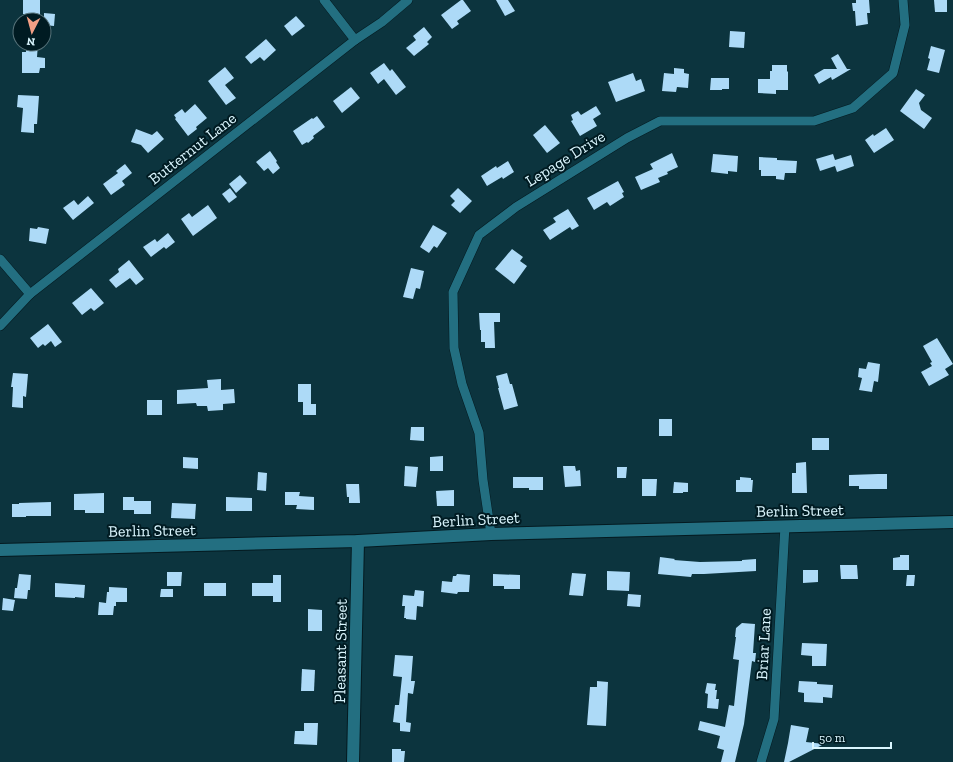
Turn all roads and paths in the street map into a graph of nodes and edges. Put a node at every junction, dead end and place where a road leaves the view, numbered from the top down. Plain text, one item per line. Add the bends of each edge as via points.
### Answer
1 (324, 0) edge
2 (408, 0) edge
3 (903, 0) edge
4 (355, 40) junction
5 (0, 259) edge
6 (30, 294) junction
7 (0, 326) edge
8 (953, 522) edge
9 (784, 526) junction
10 (491, 534) junction
11 (358, 541) junction
12 (0, 550) edge
13 (353, 762) edge
14 (761, 762) edge

1 - 4 street
2 - 4 street, Butternut Lane
3 - 10 street, Lepage Drive via 906,25 893,73 853,108 814,120 660,121 627,138 522,203 479,235 453,292 454,348 462,384 479,433
4 - 6 street, Butternut Lane
5 - 6 street
6 - 7 street, Butternut Lane
8 - 9 main road, Berlin Street
9 - 10 main road, Berlin Street
9 - 14 street, Briar Lane via 774,720
10 - 11 main road, Berlin Street
11 - 12 main road, Berlin Street
11 - 13 main road, Pleasant Street

